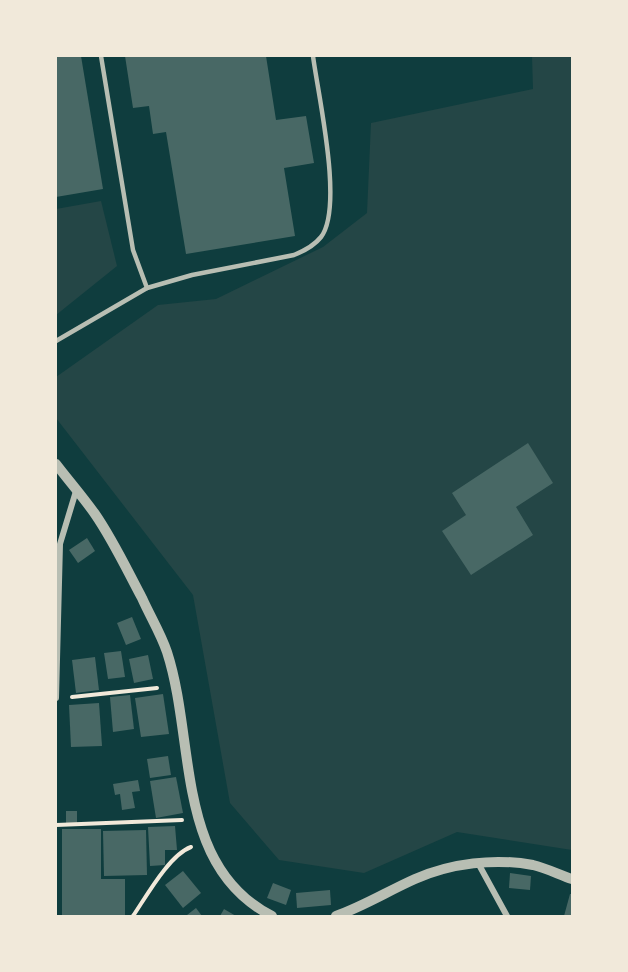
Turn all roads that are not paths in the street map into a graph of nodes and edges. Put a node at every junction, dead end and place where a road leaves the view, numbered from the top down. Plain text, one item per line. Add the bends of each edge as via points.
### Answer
1 (101, 56) edge
2 (313, 56) edge
3 (147, 288) junction
4 (56, 341) edge
5 (56, 464) edge
6 (76, 491) junction
7 (58, 591) edge
8 (56, 698) edge
9 (478, 863) junction
10 (573, 879) edge
11 (272, 916) edge
12 (336, 916) edge
13 (507, 916) edge

1 - 3 lane via 133,250
2 - 3 lane via 332,210 321,236 294,255
3 - 4 lane
5 - 6 street
6 - 7 street via 60,544
6 - 11 street via 96,515 166,651 176,685 185,761 215,863 255,908
7 - 8 street
9 - 10 street via 533,865
9 - 12 street via 417,878
9 - 13 street

